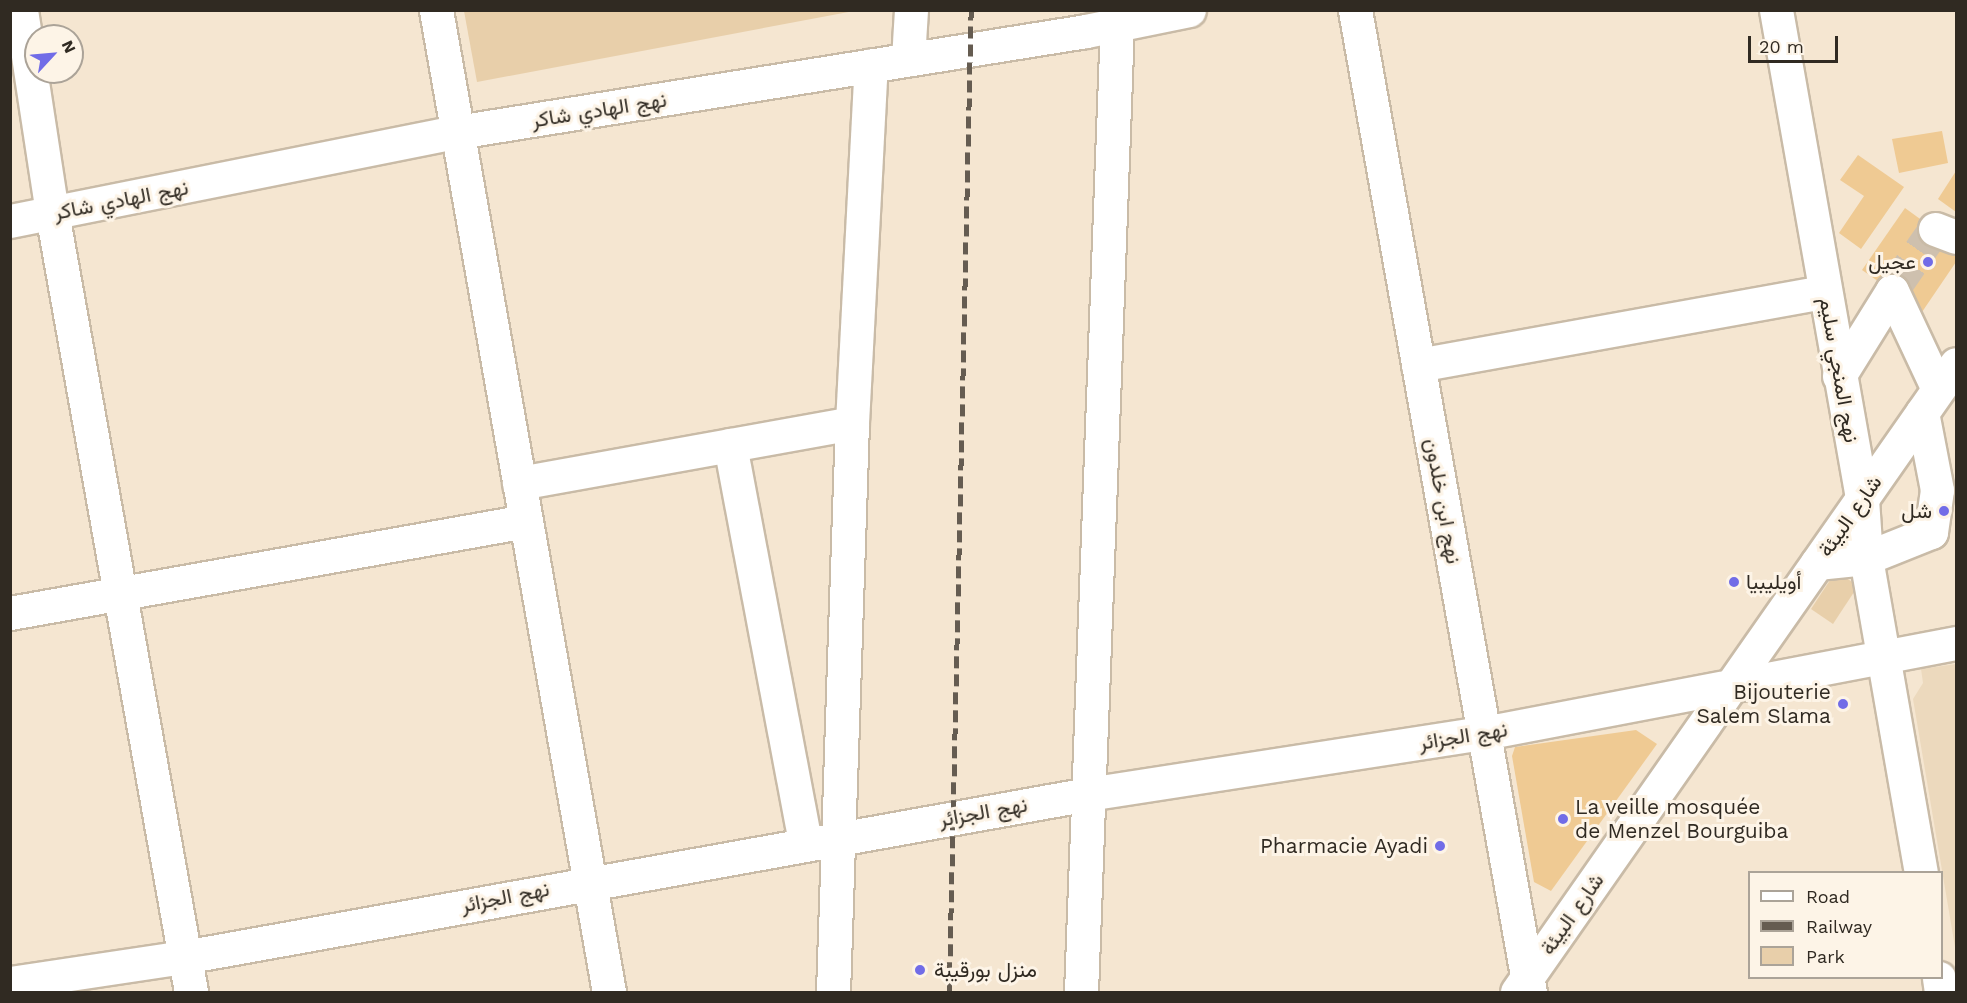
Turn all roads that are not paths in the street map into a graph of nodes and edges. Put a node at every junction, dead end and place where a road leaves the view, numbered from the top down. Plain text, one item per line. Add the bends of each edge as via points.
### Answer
1 (21, 10) edge
2 (435, 10) edge
3 (911, 10) edge
4 (1189, 10) edge
5 (1355, 10) edge
6 (1776, 10) edge
7 (1097, 22) edge
8 (908, 59) junction
9 (871, 66) junction
10 (457, 132) junction
11 (52, 213) junction
12 (10, 221) edge
13 (1825, 292) junction
14 (1418, 365) junction
15 (1839, 376) junction
16 (1939, 388) edge
17 (852, 423) junction
18 (730, 445) junction
19 (519, 483) junction
20 (1862, 499) junction
21 (526, 521) junction
22 (1866, 558) junction
23 (1817, 563) junction
24 (118, 596) junction
25 (10, 613) edge
26 (1956, 643) edge
27 (1884, 654) junction
28 (1733, 686) junction
29 (1484, 733) junction
30 (1088, 794) junction
31 (839, 838) junction
32 (805, 843) junction
33 (1921, 871) edge
34 (590, 881) junction
35 (184, 957) junction
36 (10, 983) edge
37 (1525, 988) edge
38 (191, 993) edge
39 (609, 993) edge
40 (833, 993) edge
41 (1081, 993) edge

1 - 11 street
2 - 10 street
3 - 8 street
4 - 7 street, نهج الهادي شاكر
5 - 14 street, نهج ابن خلدون
6 - 13 street, نهج المنجي سليم
7 - 8 street, نهج الهادي شاكر
7 - 30 street
8 - 9 street, نهج الهادي شاكر
9 - 10 street, نهج الهادي شاكر
9 - 17 street
10 - 11 street, نهج الهادي شاكر
10 - 19 street
11 - 12 street, نهج الهادي شاكر
11 - 24 street
13 - 14 street
13 - 15 street, نهج المنجي سليم
14 - 29 street, نهج ابن خلدون
15 - 16 street via 1892,291
15 - 20 street, نهج المنجي سليم
16 - 20 street, شارع البيئة
16 - 22 street via 1937,490 1931,532
17 - 18 street
17 - 31 street
18 - 19 street
18 - 32 street
19 - 21 street
20 - 22 street, نهج المنجي سليم
20 - 23 street, شارع البيئة
21 - 24 street
21 - 34 street
22 - 23 street
22 - 27 street, نهج المنجي سليم
23 - 28 street, شارع البيئة
24 - 25 street
24 - 35 street
26 - 27 street, نهج الجزائر
27 - 28 street, نهج الجزائر
27 - 33 street, نهج المنجي سليم
28 - 29 street, نهج الجزائر
28 - 37 street, شارع البيئة
29 - 30 street, نهج الجزائر
29 - 37 street, نهج ابن خلدون
30 - 31 street, نهج الجزائر
30 - 41 street
31 - 32 street, نهج الجزائر
31 - 40 street
32 - 34 street, نهج الجزائر
34 - 35 street, نهج الجزائر
34 - 39 street
35 - 36 street, نهج الجزائر
35 - 38 street

